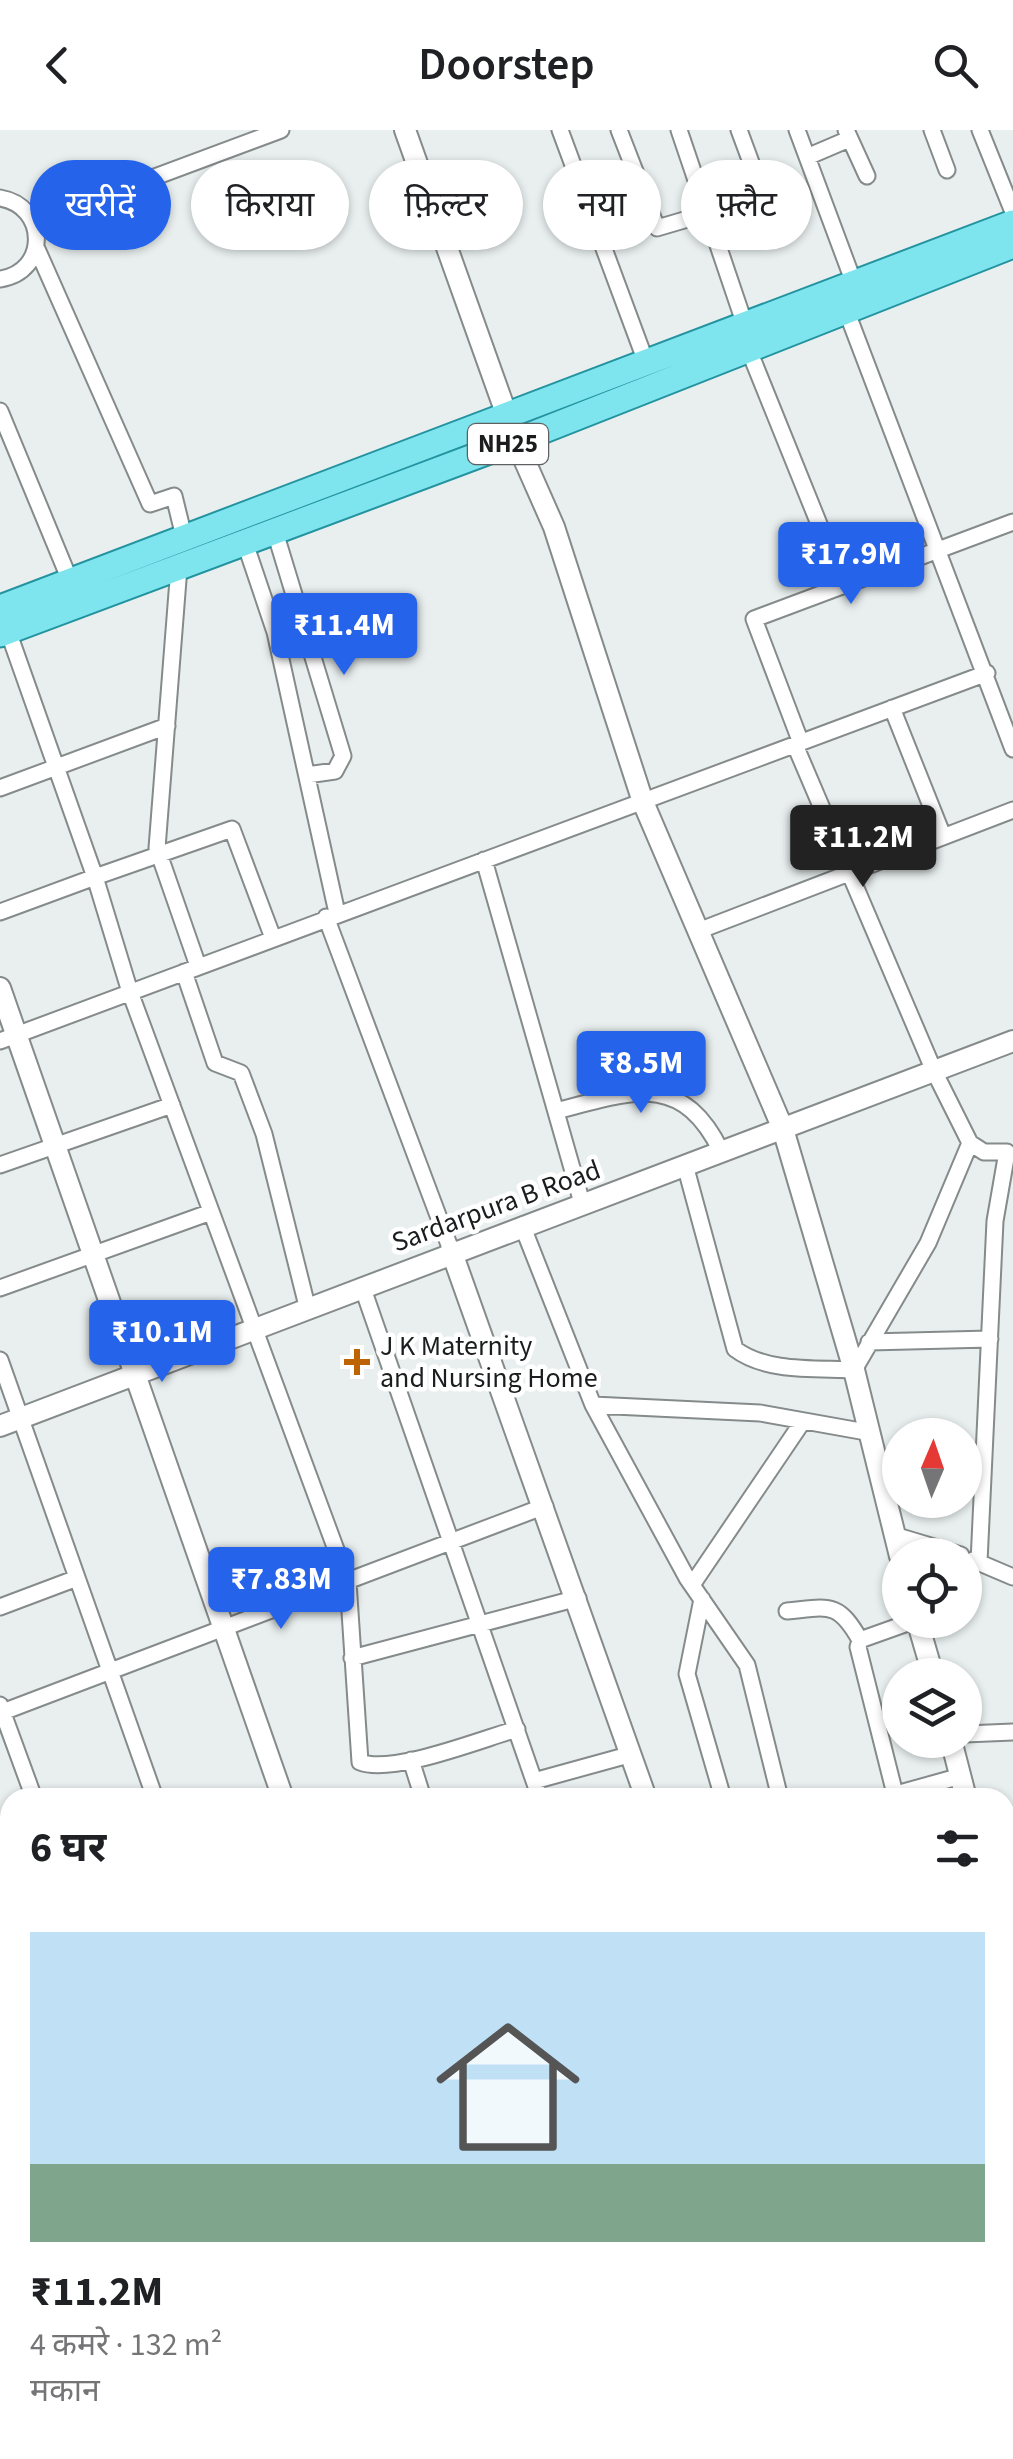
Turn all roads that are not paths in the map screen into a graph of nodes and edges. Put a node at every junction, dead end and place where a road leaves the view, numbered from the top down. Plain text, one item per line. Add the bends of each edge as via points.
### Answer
1 (281, 130) edge
2 (405, 130) edge
3 (560, 130) edge
4 (619, 130) edge
5 (678, 130) edge
6 (739, 130) edge
7 (797, 130) edge
8 (932, 130) edge
9 (980, 130) edge
10 (848, 135) edge
11 (806, 157) junction
12 (689, 160) edge
13 (750, 160) edge
14 (947, 170) dead end
15 (171, 171) edge
16 (867, 176) dead end
17 (0, 198) edge
18 (1013, 212) edge
19 (30, 217) edge
20 (681, 221) edge
21 (1013, 223) edge
22 (1013, 245) edge
23 (36, 250) edge
24 (38, 250) edge
25 (719, 250) edge
26 (0, 280) edge
27 (854, 283) junction
28 (846, 310) junction
29 (746, 337) junction
30 (646, 362) junction
31 (0, 411) edge
32 (512, 430) junction
33 (1013, 522) edge
34 (276, 532) junction
35 (185, 541) junction
36 (245, 543) junction
37 (940, 551) junction
38 (179, 568) junction
39 (70, 583) junction
40 (844, 586) junction
41 (3, 624) edge
42 (987, 673) junction
43 (892, 708) junction
44 (167, 726) junction
45 (798, 744) junction
46 (1013, 749) edge
47 (56, 767) junction
48 (307, 776) junction
49 (0, 788) edge
50 (643, 802) junction
51 (1013, 810) edge
52 (944, 836) junction
53 (159, 852) junction
54 (484, 860) junction
55 (849, 872) junction
56 (95, 876) junction
57 (0, 912) edge
58 (332, 916) junction
59 (698, 931) junction
60 (273, 938) junction
61 (191, 969) junction
62 (0, 988) edge
63 (130, 992) junction
64 (8, 1038) edge
65 (1013, 1040) edge
66 (934, 1070) junction
67 (172, 1105) junction
68 (556, 1111) junction
69 (782, 1128) junction
70 (970, 1143) junction
71 (54, 1144) junction
72 (721, 1151) junction
73 (1010, 1154) edge
74 (0, 1164) edge
75 (684, 1165) junction
76 (582, 1203) junction
77 (211, 1212) junction
78 (522, 1225) junction
79 (451, 1250) junction
80 (91, 1254) junction
81 (362, 1286) junction
82 (0, 1288) edge
83 (307, 1306) junction
84 (254, 1327) junction
85 (990, 1339) junction
86 (869, 1342) junction
87 (0, 1360) edge
88 (854, 1370) junction
89 (132, 1373) junction
90 (593, 1405) junction
91 (804, 1421) junction
92 (10, 1422) edge
93 (866, 1432) junction
94 (545, 1506) junction
95 (894, 1535) junction
96 (895, 1538) edge
97 (904, 1538) edge
98 (970, 1538) edge
99 (454, 1541) junction
100 (982, 1564) edge
101 (1013, 1577) edge
102 (77, 1578) junction
103 (348, 1582) junction
104 (692, 1585) junction
105 (578, 1598) junction
106 (702, 1600) junction
107 (0, 1607) edge
108 (788, 1611) dead end
109 (482, 1625) junction
110 (223, 1630) junction
111 (882, 1632) edge
112 (860, 1640) junction
113 (352, 1658) junction
114 (110, 1670) junction
115 (1, 1710) edge
116 (517, 1729) junction
117 (1013, 1732) edge
118 (982, 1733) edge
119 (632, 1754) junction
120 (956, 1758) edge
121 (411, 1760) junction
122 (960, 1776) junction
123 (534, 1781) junction
124 (30, 1788) edge
125 (151, 1788) edge
126 (279, 1788) edge
127 (420, 1788) edge
128 (536, 1788) edge
129 (643, 1788) edge
130 (720, 1788) edge
131 (778, 1788) edge
132 (890, 1788) edge
133 (921, 1788) edge
134 (963, 1788) edge

1 - 15 street
2 - 32 street
3 - 30 street
4 - 20 street via 657,228
5 - 12 street
6 - 13 street
7 - 11 street
8 - 14 street
9 - 18 street
10 - 11 street
10 - 16 street
11 - 27 street
17 - 19 street via 19,204
21 - 27 main road, NH25
22 - 28 main road, NH25
23 - 26 street via 18,274
24 - 35 street via 150,504 174,496
25 - 29 street
27 - 29 main road, NH25
28 - 29 main road, NH25
28 - 37 street
29 - 30 main road, NH25
29 - 32 main road, NH25
29 - 40 street
30 - 32 main road, NH25
31 - 39 street
32 - 34 main road, NH25
32 - 35 main road, NH25
32 - 50 street via 554,528
33 - 37 street
34 - 36 main road, NH25
34 - 48 street via 344,756 336,771
35 - 39 main road, NH25
36 - 38 main road, NH25
36 - 48 street via 274,632
37 - 40 street
37 - 42 street
38 - 41 main road, NH25
38 - 44 street
39 - 41 main road, NH25
40 - 45 street via 754,618
41 - 47 street
42 - 43 street
42 - 46 street
43 - 45 street
43 - 52 street
44 - 47 street
44 - 53 street
45 - 50 street
45 - 55 street
47 - 49 street
47 - 56 street
48 - 58 street
50 - 54 street
50 - 59 street
51 - 52 street
52 - 55 street
53 - 56 street
53 - 60 street via 232,828
53 - 61 street
54 - 58 street
54 - 68 street
55 - 59 street
55 - 66 street
56 - 57 street
56 - 63 street
58 - 60 street
58 - 79 street
59 - 69 street
60 - 61 street
61 - 63 street
61 - 83 street via 214,1063 241,1074 256,1110
62 - 64 street
63 - 64 street
63 - 67 street
64 - 71 street
65 - 66 street, Sardarpura B Road
66 - 69 street, Sardarpura B Road
66 - 70 street
67 - 71 street
67 - 77 street
68 - 72 street via 635,1093 676,1099 705,1119
68 - 76 street
69 - 72 street, Sardarpura B Road
69 - 88 street
70 - 73 street
70 - 86 street via 928,1243
71 - 74 street
71 - 80 street
72 - 75 street, Sardarpura B Road
73 - 85 street via 994,1221
75 - 76 street, Sardarpura B Road
75 - 88 street via 736,1349 755,1362
76 - 78 street, Sardarpura B Road
77 - 80 street
77 - 84 street
78 - 79 street, Sardarpura B Road
78 - 90 street
79 - 81 street, Sardarpura B Road
79 - 94 street
80 - 82 street
80 - 89 street
81 - 83 street, Sardarpura B Road
81 - 99 street
83 - 84 street, Sardarpura B Road
84 - 89 street, Sardarpura B Road
84 - 103 street
85 - 86 street
85 - 98 street
86 - 88 street
87 - 92 street
88 - 93 street
89 - 92 street, Sardarpura B Road
89 - 110 street
90 - 91 street via 760,1412
90 - 104 street
91 - 93 street
91 - 104 street
92 - 102 street
93 - 95 street
94 - 99 street
94 - 105 street
95 - 96 street
95 - 97 street
99 - 103 street
99 - 109 street
100 - 101 street
102 - 107 street
102 - 114 street
103 - 110 street
103 - 113 street
104 - 106 street
105 - 109 street
105 - 119 street
106 - 130 street via 687,1674
106 - 131 street via 748,1665
108 - 112 street via 844,1612
109 - 113 street
109 - 116 street
110 - 114 street
110 - 126 street
111 - 112 street
112 - 132 street
113 - 121 street via 358,1759 371,1765
114 - 115 street
114 - 125 street
115 - 124 street
116 - 121 street
116 - 123 street
117 - 118 street
119 - 123 street
119 - 129 street
120 - 122 street
121 - 127 street
122 - 133 street
122 - 134 street
123 - 128 street

